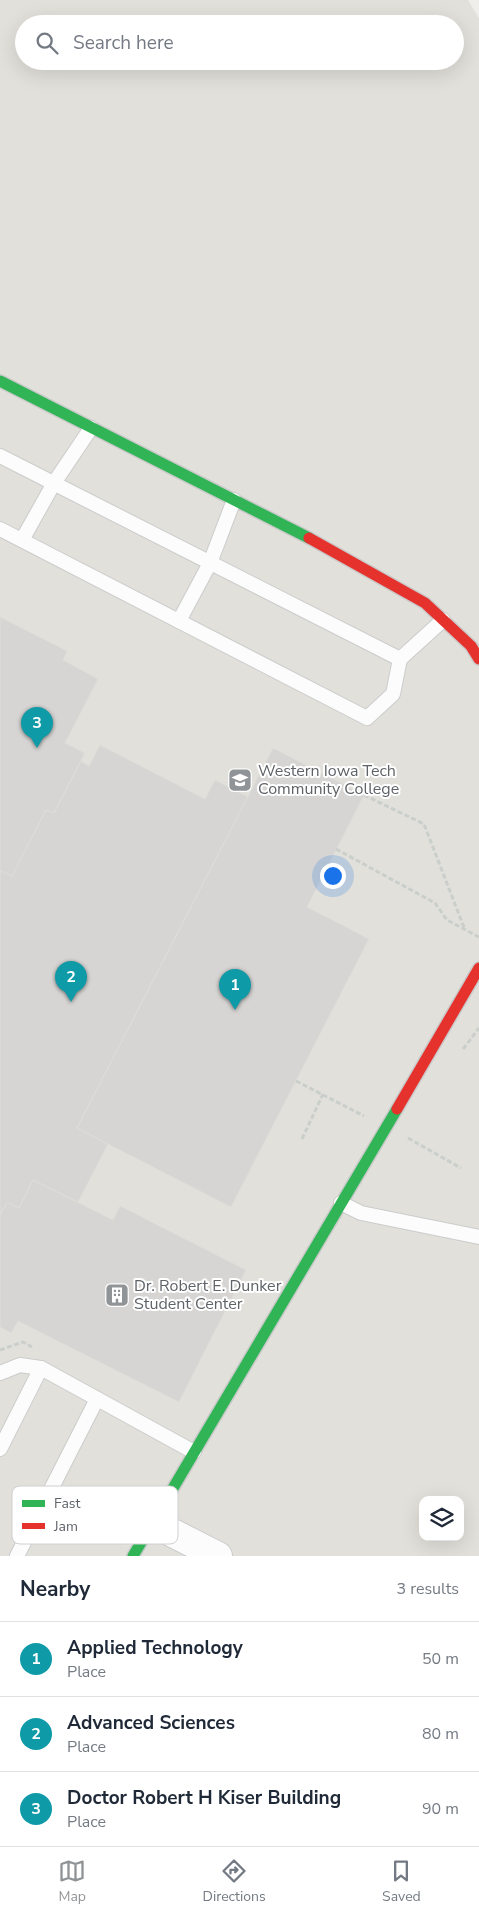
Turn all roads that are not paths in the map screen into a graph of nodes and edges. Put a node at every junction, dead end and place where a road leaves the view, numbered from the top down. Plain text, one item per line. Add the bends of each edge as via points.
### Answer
1 (0, 381) edge
2 (91, 428) junction
3 (0, 456) edge
4 (54, 483) junction
5 (234, 500) junction
6 (0, 529) edge
7 (22, 540) junction
8 (210, 563) junction
9 (443, 620) junction
10 (179, 621) junction
11 (479, 659) edge
12 (400, 660) junction
13 (479, 968) edge
14 (341, 1203) junction
15 (479, 1237) edge
16 (41, 1368) junction
17 (0, 1373) edge
18 (97, 1399) junction
19 (0, 1449) edge
20 (194, 1452) junction
21 (53, 1486) edge
22 (174, 1486) edge
23 (178, 1536) edge
24 (23, 1544) edge
25 (140, 1544) edge
26 (17, 1556) edge
27 (133, 1556) edge
28 (218, 1556) edge

1 - 2 street
2 - 4 lane
2 - 5 street
3 - 4 lane
4 - 7 lane
4 - 8 lane
5 - 8 lane
5 - 9 street via 425,603
6 - 7 lane
7 - 10 lane
8 - 10 lane
8 - 12 lane
9 - 11 street via 471,646
9 - 12 lane
10 - 12 lane via 367,718 393,694
13 - 14 street
14 - 15 lane via 362,1213
14 - 20 street
16 - 17 lane via 20,1364
16 - 18 lane
16 - 19 lane
18 - 20 lane
18 - 21 lane
20 - 22 street
23 - 28 street
24 - 26 lane
25 - 27 street

